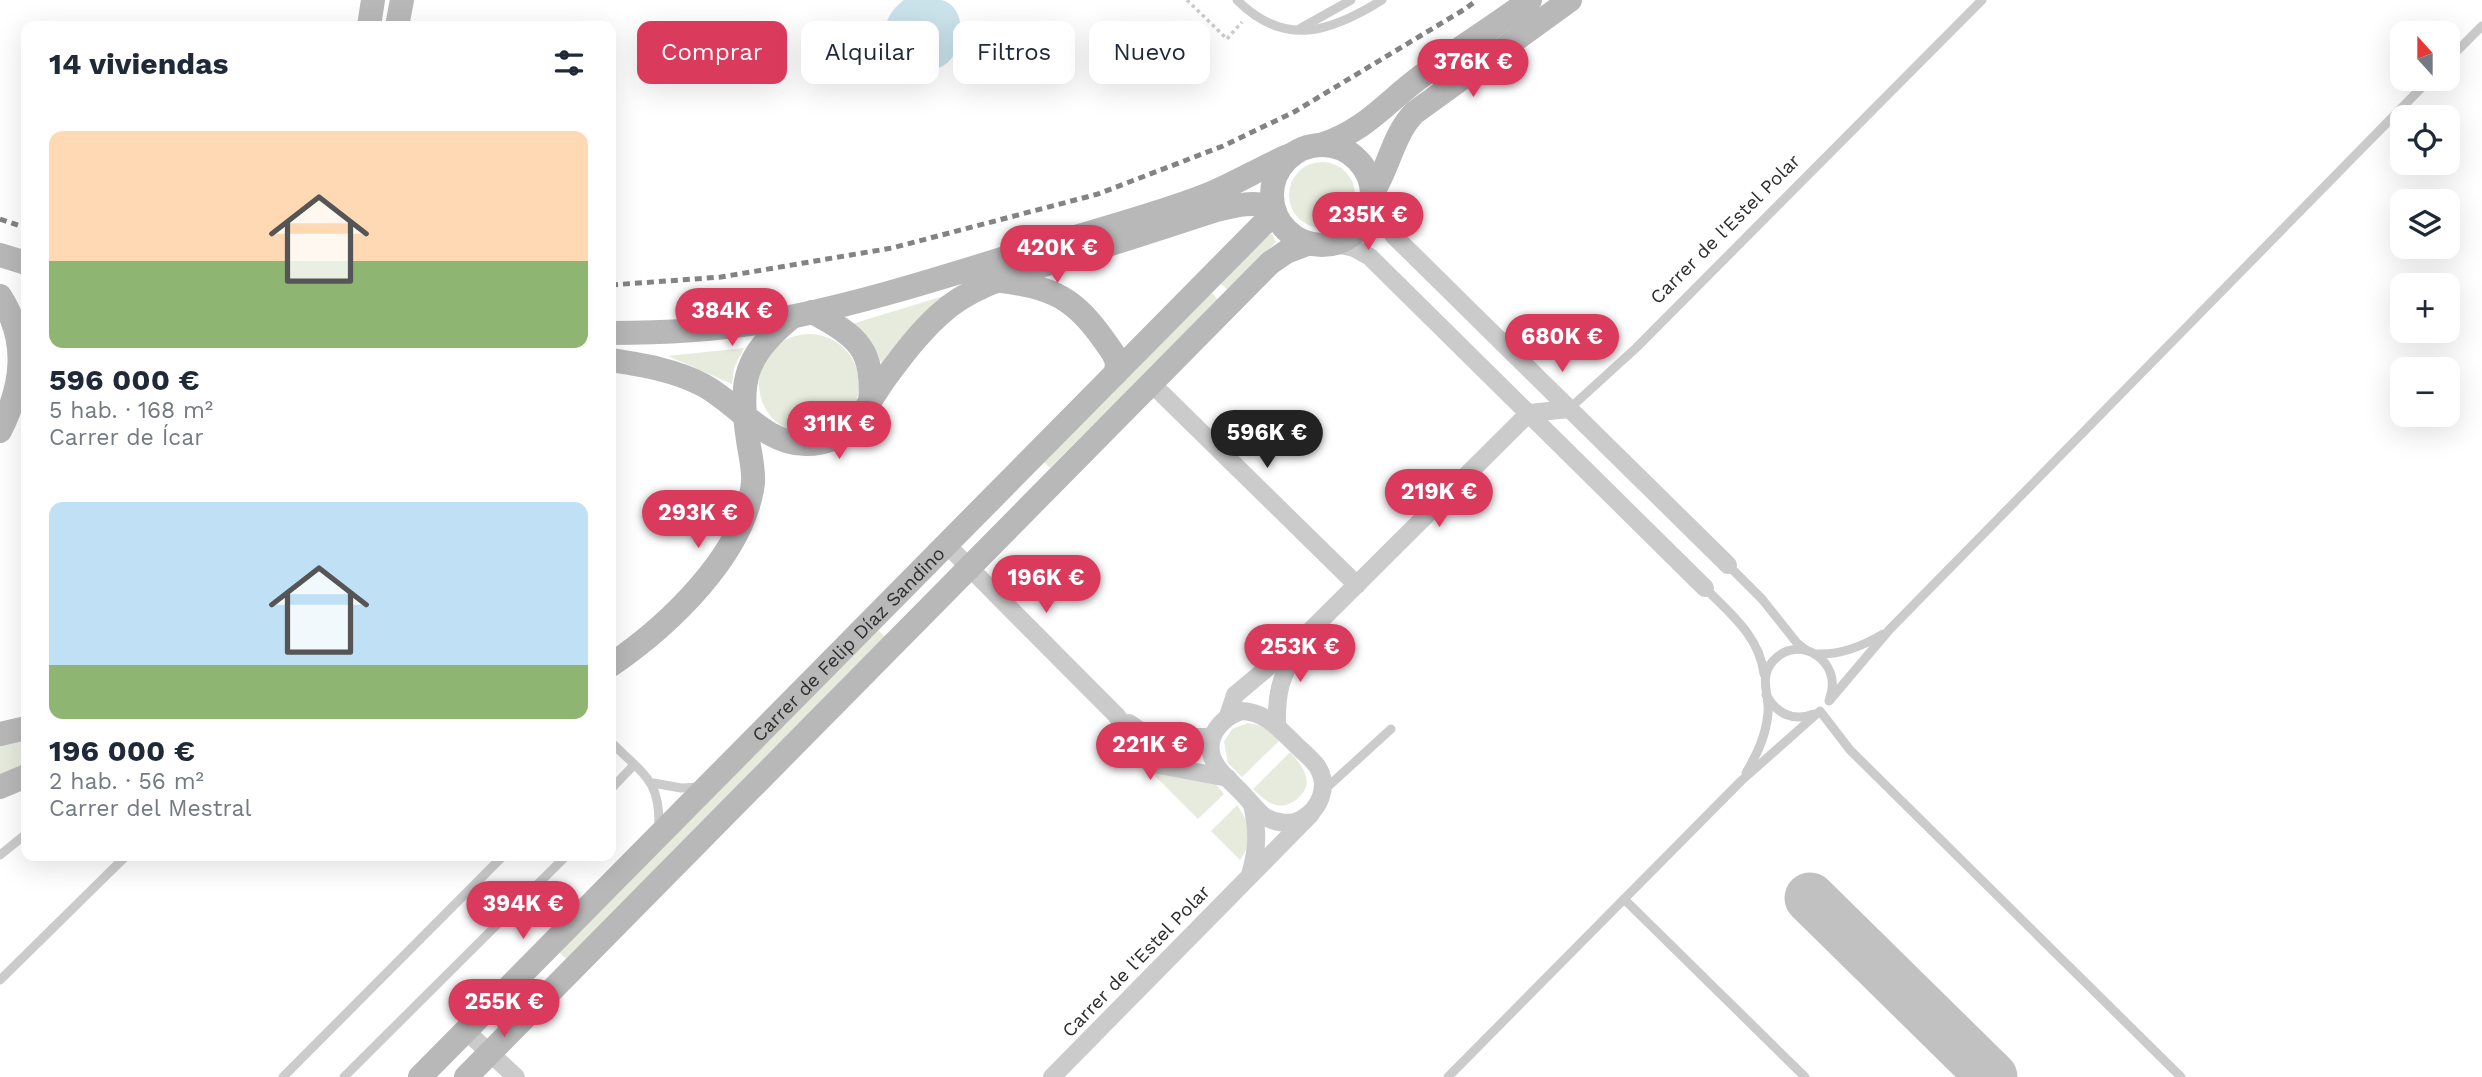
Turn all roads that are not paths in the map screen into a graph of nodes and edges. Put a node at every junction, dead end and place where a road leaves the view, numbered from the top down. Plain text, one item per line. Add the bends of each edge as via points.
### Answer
1 (373, 0) edge
2 (402, 0) edge
3 (1237, 0) edge
4 (1351, 0) edge
5 (1382, 0) edge
6 (1530, 0) edge
7 (1570, 0) edge
8 (1982, 0) edge
9 (370, 21) edge
10 (398, 21) edge
11 (2482, 26) edge
12 (1297, 30) junction
13 (2460, 48) edge
14 (2418, 91) edge
15 (1321, 145) junction
16 (1293, 154) junction
17 (1373, 196) junction
18 (1274, 209) junction
19 (1307, 244) junction
20 (1336, 244) junction
21 (0, 255) edge
22 (21, 261) edge
23 (998, 281) junction
24 (0, 296) edge
25 (802, 314) junction
26 (616, 333) edge
27 (616, 361) edge
28 (1116, 373) junction
29 (1151, 383) junction
30 (870, 404) junction
31 (1569, 408) junction
32 (1529, 413) junction
33 (745, 416) junction
34 (0, 431) edge
35 (947, 545) junction
36 (1728, 565) joint
37 (971, 567) junction
38 (1357, 585) junction
39 (1705, 588) joint
40 (1890, 629) junction
41 (1304, 637) junction
42 (1806, 650) junction
43 (1817, 654) junction
44 (616, 662) edge
45 (1765, 679) junction
46 (1766, 695) junction
47 (1829, 701) junction
48 (1819, 711) junction
49 (1116, 715) junction
50 (1228, 716) junction
51 (1277, 726) junction
52 (21, 729) edge
53 (1391, 729) dead end
54 (0, 734) edge
55 (1212, 737) junction
56 (616, 747) edge
57 (634, 765) junction
58 (21, 778) edge
59 (1228, 778) junction
60 (1741, 781) junction
61 (653, 783) junction
62 (616, 784) edge
63 (708, 786) junction
64 (0, 787) edge
65 (1323, 791) junction
66 (1252, 804) junction
67 (1311, 814) junction
68 (659, 836) junction
69 (21, 838) edge
70 (0, 855) edge
71 (121, 861) edge
72 (498, 861) edge
73 (561, 861) edge
74 (1250, 875) junction
75 (1624, 899) junction
76 (0, 981) edge
77 (466, 1031) junction
78 (490, 1052) junction
79 (283, 1077) edge
80 (344, 1077) edge
81 (420, 1077) edge
82 (466, 1077) edge
83 (516, 1077) edge
84 (1052, 1077) edge
85 (1448, 1077) edge
86 (1805, 1077) edge
87 (2181, 1077) edge

1 - 9 main road
2 - 10 main road
3 - 12 lane via 1274,26
4 - 12 lane
5 - 12 lane via 1328,28
6 - 15 main road via 1411,84 1368,122
7 - 17 main road via 1414,113 1400,131
8 - 31 lane, Carrer de l'Estel Polar via 1636,348
11 - 13 lane
14 - 40 lane
15 - 16 main road
15 - 17 main road via 1355,157 1368,174
16 - 18 main road via 1274,180
16 - 25 main road via 1174,206 900,290
17 - 20 main road via 1361,228
17 - 31 street via 1394,236
18 - 19 main road via 1284,228
18 - 23 main road via 1258,202 1216,210
18 - 28 main road, Carrer de Felip Díaz Sandino
19 - 20 main road
19 - 29 main road, Carrer de Felip Díaz Sandino via 1270,263
20 - 32 street via 1354,247 1370,257
21 - 22 main road
23 - 28 main road via 1038,287 1073,305 1113,354
23 - 30 main road via 958,299 939,314
24 - 34 main road via 12,317 20,356 16,394
25 - 26 main road via 693,330
25 - 30 main road via 848,333 864,353 872,376
25 - 33 main road via 765,340 752,359
27 - 33 main road via 701,384
28 - 35 main road, Carrer de Felip Díaz Sandino
29 - 37 main road, Carrer de Felip Díaz Sandino
29 - 38 street
30 - 33 main road via 846,432 808,444 782,439
31 - 32 street
31 - 36 street
32 - 38 street
32 - 39 street
33 - 44 main road via 752,486 731,541 689,598
35 - 37 street
35 - 63 main road, Carrer de Felip Díaz Sandino
36 - 42 lane
37 - 49 street
37 - 78 main road, Carrer de Felip Díaz Sandino
38 - 41 street
39 - 45 lane via 1749,635 1763,663
40 - 43 lane via 1854,649
40 - 47 lane
41 - 50 street via 1235,695
41 - 51 street via 1282,674
42 - 43 lane
42 - 45 lane via 1784,652 1768,667
43 - 47 lane via 1831,670
45 - 46 lane
46 - 48 lane via 1778,711 1789,716 1800,718
46 - 60 lane via 1769,710 1759,751
47 - 48 lane
48 - 60 lane
48 - 87 lane via 1850,750
49 - 55 street via 1171,747
49 - 59 street via 1159,765
50 - 51 street via 1255,711
50 - 55 street
51 - 65 street via 1316,765
52 - 54 main road
53 - 65 lane
55 - 59 street via 1216,765
56 - 57 lane
57 - 61 lane
57 - 62 lane
58 - 64 main road
59 - 66 street
60 - 75 lane
61 - 63 lane
61 - 68 lane
63 - 68 main road, Carrer de Felip Díaz Sandino
65 - 67 street
66 - 67 street via 1280,823 1297,822
66 - 74 street via 1258,833
67 - 74 street, Carrer de l'Estel Polar
68 - 77 main road, Carrer de Felip Díaz Sandino
69 - 70 lane
71 - 76 lane
72 - 79 lane
73 - 80 lane
74 - 84 street, Carrer de l'Estel Polar
75 - 85 lane
75 - 86 lane
77 - 78 street
77 - 81 main road, Carrer de Felip Díaz Sandino
78 - 82 main road, Carrer de Felip Díaz Sandino
78 - 83 street

